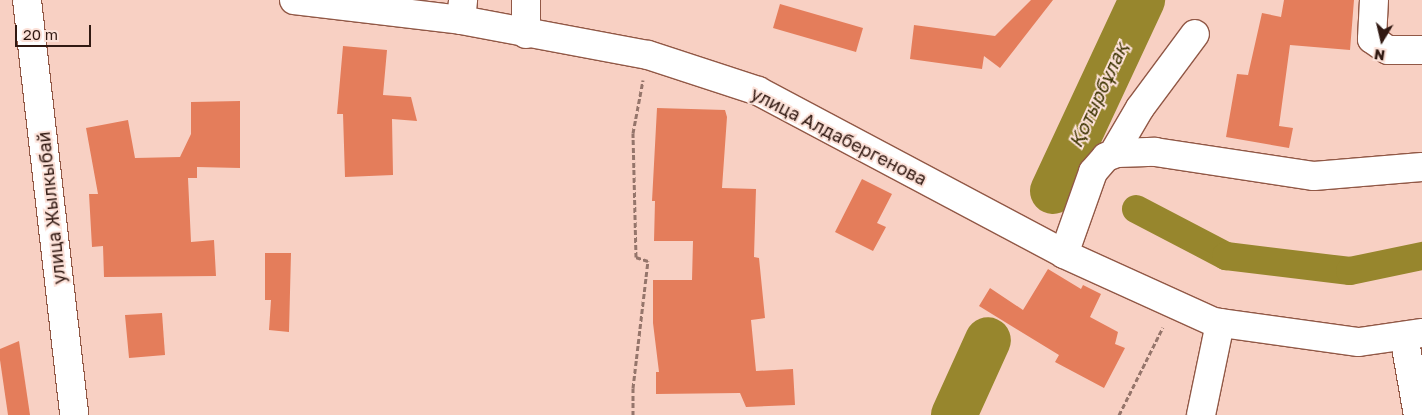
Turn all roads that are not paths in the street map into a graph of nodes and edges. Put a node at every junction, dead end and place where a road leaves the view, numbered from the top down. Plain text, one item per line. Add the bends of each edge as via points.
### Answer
1 (27, 0) edge
2 (294, 0) edge
3 (526, 0) edge
4 (1374, 0) edge
5 (462, 10) edge
6 (526, 34) junction
7 (1195, 34) dead end
8 (1422, 50) edge
9 (1113, 154) junction
10 (1422, 167) edge
11 (1064, 254) junction
12 (1220, 323) junction
13 (1413, 335) edge
14 (74, 415) edge
15 (1201, 415) edge
16 (1418, 415) edge

1 - 14 street, улица Жылкыбай
2 - 5 street, улица Алдабергенова
3 - 6 street
4 - 8 street via 1372,40 1388,50
5 - 6 street, улица Алдабергенова
6 - 11 street, улица Алдабергенова via 648,55 758,91
7 - 9 street via 1140,108
9 - 10 street via 1130,150 1155,152 1314,176
9 - 11 street via 1099,163 1093,172
11 - 12 street, улица Алдабергенова
12 - 13 street, улица Алдабергенова via 1359,342
12 - 15 street
13 - 16 street

